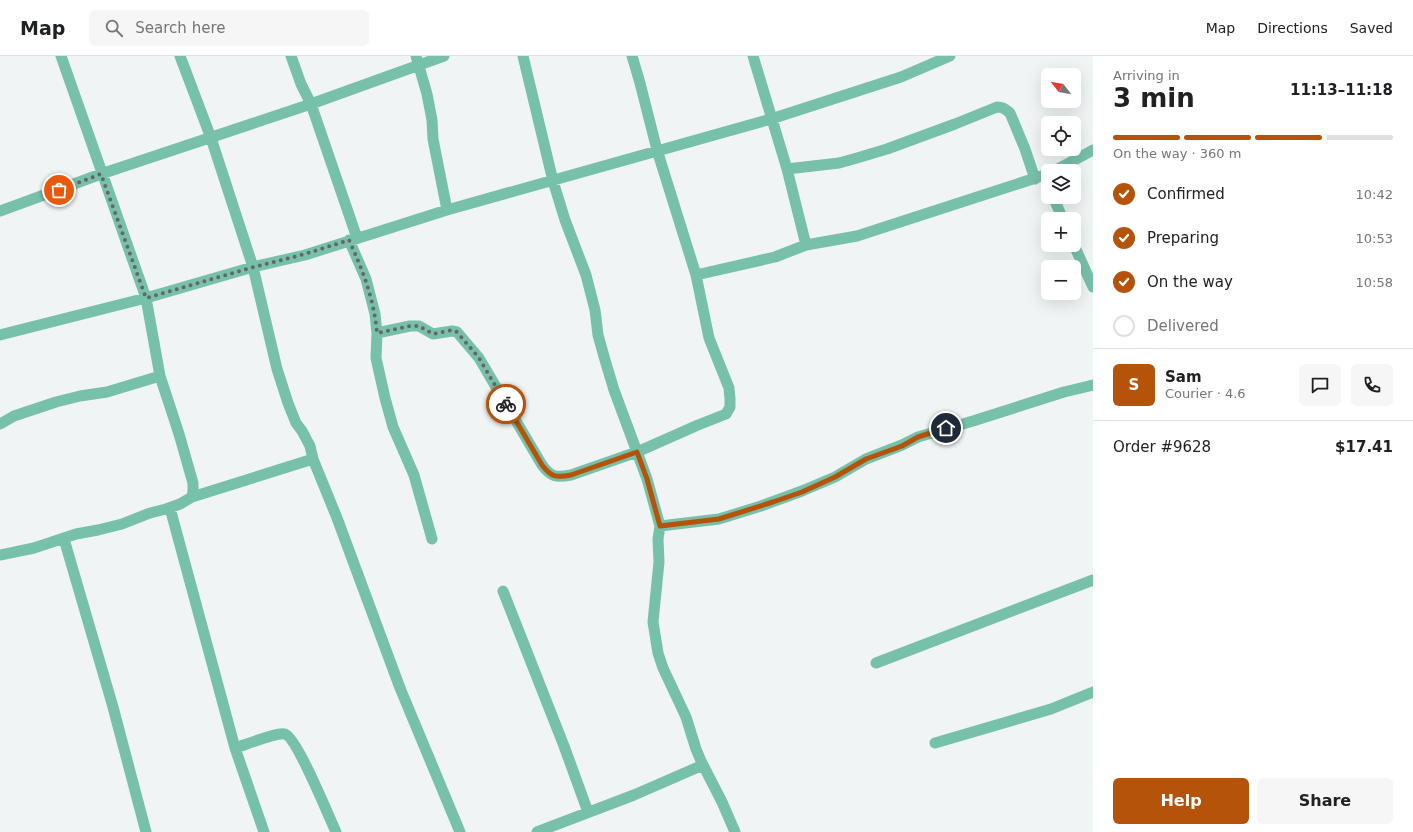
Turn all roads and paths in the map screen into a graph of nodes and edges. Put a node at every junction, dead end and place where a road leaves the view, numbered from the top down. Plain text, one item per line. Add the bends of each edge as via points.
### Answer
1 (61, 56) edge
2 (180, 56) edge
3 (291, 56) edge
4 (444, 56) edge
5 (523, 56) edge
6 (632, 56) edge
7 (753, 56) edge
8 (950, 56) edge
9 (417, 60) edge
10 (311, 104) junction
11 (771, 119) junction
12 (211, 138) junction
13 (657, 150) junction
14 (1093, 150) edge
15 (1067, 164) edge
16 (787, 169) junction
17 (101, 174) junction
18 (1041, 174) edge
19 (1041, 180) edge
20 (553, 181) junction
21 (1, 209) edge
22 (447, 210) junction
23 (353, 239) junction
24 (806, 245) junction
25 (1078, 252) edge
26 (254, 267) junction
27 (696, 275) junction
28 (1093, 287) edge
29 (146, 298) junction
30 (377, 333) junction
31 (0, 335) edge
32 (160, 376) junction
33 (1093, 385) edge
34 (0, 424) edge
35 (637, 452) junction
36 (313, 459) junction
37 (192, 497) junction
38 (170, 508) junction
39 (660, 526) junction
40 (64, 539) junction
41 (432, 539) dead end
42 (0, 555) edge
43 (1093, 580) edge
44 (503, 591) dead end
45 (876, 663) dead end
46 (1093, 692) edge
47 (935, 743) dead end
48 (235, 748) junction
49 (702, 765) junction
50 (588, 812) junction
51 (146, 832) edge
52 (264, 832) edge
53 (336, 832) edge
54 (460, 832) edge
55 (537, 832) edge
56 (735, 832) edge

1 - 17 street
2 - 12 street
3 - 10 street
4 - 9 street
5 - 20 street
6 - 13 street
7 - 11 street
8 - 11 street via 901,77
9 - 10 street
9 - 22 street via 427,94
10 - 12 street
10 - 23 street
11 - 13 street
11 - 16 street
12 - 17 street
12 - 26 street
13 - 20 street
13 - 27 street
14 - 15 street
16 - 18 street via 839,163 857,158 1001,107 1010,112 1025,149
16 - 24 street
17 - 21 street
17 - 29 street
19 - 24 street via 857,236
20 - 22 street
20 - 35 street via 586,275 598,335 614,390
22 - 23 street
23 - 26 street
23 - 30 street via 371,297
24 - 27 street via 775,257
25 - 28 street
26 - 29 street
26 - 36 street via 279,375 296,423 308,442
27 - 35 street via 709,338 729,388 730,407 726,414
29 - 31 street
29 - 32 street
30 - 35 street via 410,326 419,326 433,334 452,330 457,332 479,358 548,473 561,477 571,475
30 - 41 street via 376,358 385,398 393,427 414,475
32 - 34 street via 107,392 56,402 14,416
32 - 37 street via 187,458 193,483
33 - 39 street via 918,437 902,446 866,459 802,492 761,506 719,519
35 - 39 street
36 - 37 street
36 - 54 street via 400,688
37 - 38 street
38 - 40 street
38 - 48 street
39 - 49 street via 660,562 653,622 658,653 686,717
40 - 42 street
40 - 51 street via 114,707
43 - 45 street
44 - 50 street
46 - 47 street via 1051,709
48 - 52 street
48 - 53 street via 277,734 286,734 290,737
49 - 50 street
49 - 56 street
50 - 55 street

